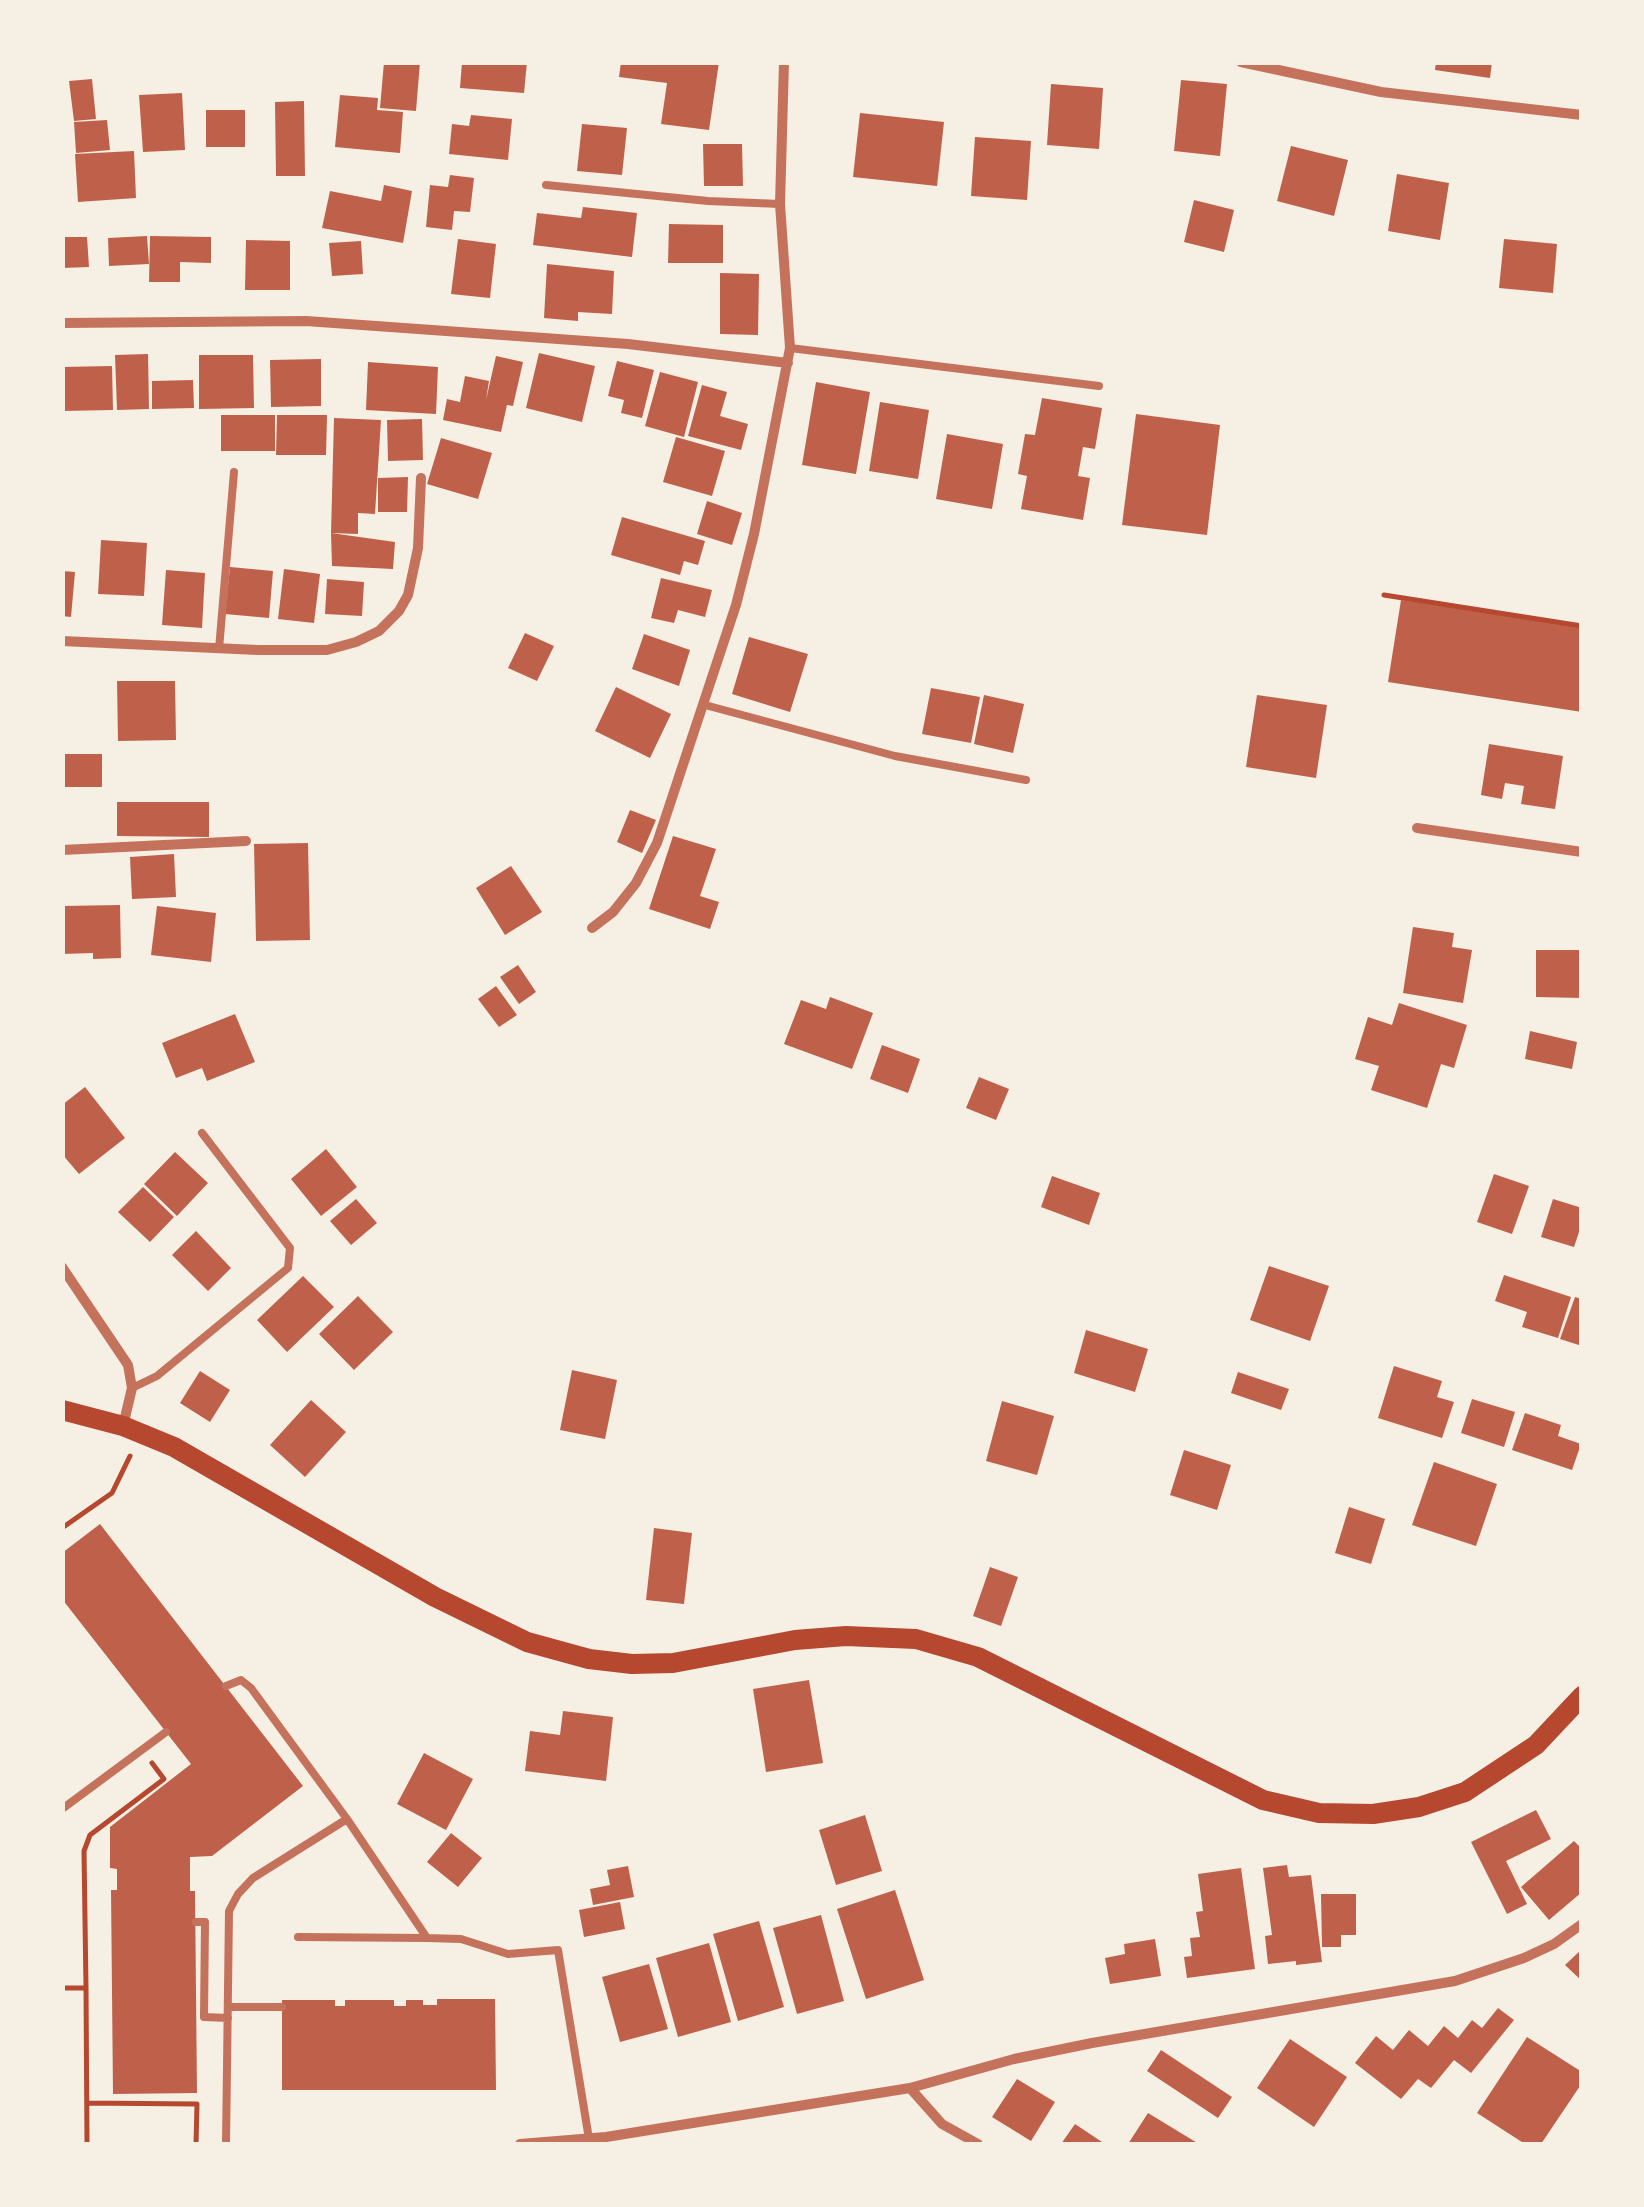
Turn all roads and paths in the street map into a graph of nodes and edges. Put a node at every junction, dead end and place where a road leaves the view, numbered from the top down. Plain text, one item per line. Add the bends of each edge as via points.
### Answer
1 (784, 62) edge
2 (1241, 62) edge
3 (1582, 114) edge
4 (546, 185) dead end
5 (780, 204) junction
6 (62, 323) edge
7 (790, 348) junction
8 (788, 364) junction
9 (1099, 386) dead end
10 (234, 472) dead end
11 (421, 478) dead end
12 (1384, 595) dead end
13 (1582, 626) edge
14 (62, 641) edge
15 (219, 648) junction
16 (705, 705) junction
17 (1026, 780) dead end
18 (1417, 828) dead end
19 (246, 841) dead end
20 (62, 850) edge
21 (1582, 852) edge
22 (592, 928) dead end
23 (202, 1133) dead end
24 (62, 1267) edge
25 (132, 1388) junction
26 (62, 1410) edge
27 (123, 1426) junction
28 (130, 1456) dead end
29 (62, 1528) edge
30 (226, 1686) dead end
31 (1582, 1696) edge
32 (166, 1732) dead end
33 (143, 1751) junction
34 (62, 1808) edge
35 (347, 1818) junction
36 (196, 1922) dead end
37 (1582, 1924) edge
38 (298, 1936) dead end
39 (427, 1938) junction
40 (556, 1939) dead end
41 (558, 1950) junction
42 (62, 1988) edge
43 (86, 1988) junction
44 (228, 2007) junction
45 (282, 2007) dead end
46 (228, 2018) junction
47 (910, 2088) junction
48 (87, 2102) junction
49 (583, 2141) edge
50 (88, 2144) edge
51 (196, 2144) edge
52 (226, 2144) edge
53 (520, 2144) edge
54 (978, 2144) edge

1 - 5 street
2 - 3 street via 1381,92
4 - 5 lane
5 - 7 street
6 - 8 street via 306,321 628,344
7 - 8 street
7 - 9 lane
8 - 16 street via 745,570
10 - 15 lane
11 - 15 street via 414,581 379,631 327,650
12 - 13 path
14 - 15 street
16 - 17 lane via 895,756
16 - 22 street via 650,856 613,912
18 - 21 street
19 - 20 street
23 - 25 lane via 290,1248 288,1268 158,1376
24 - 25 street via 128,1365
25 - 27 street
26 - 27 main road
27 - 31 main road via 527,1642 632,1664 795,1640 916,1639 1000,1667 1263,1800 1320,1813 1374,1814 1465,1792 1536,1745
28 - 29 path via 112,1493
30 - 35 lane via 241,1680 251,1688
32 - 33 lane
33 - 34 lane
33 - 43 path via 164,1779 90,1835 84,1851
35 - 39 lane
35 - 44 lane via 253,1878 233,1900
36 - 46 lane via 205,1922 204,2017
37 - 47 street via 1524,1958 1455,1981 1109,2040
38 - 39 lane
39 - 41 lane via 461,1939 508,1954
40 - 41 lane
41 - 49 lane
42 - 43 path
43 - 48 path
44 - 45 lane
44 - 46 lane
46 - 52 lane
47 - 49 street
47 - 54 street via 942,2124
48 - 50 path
48 - 51 path via 197,2104
49 - 53 street

